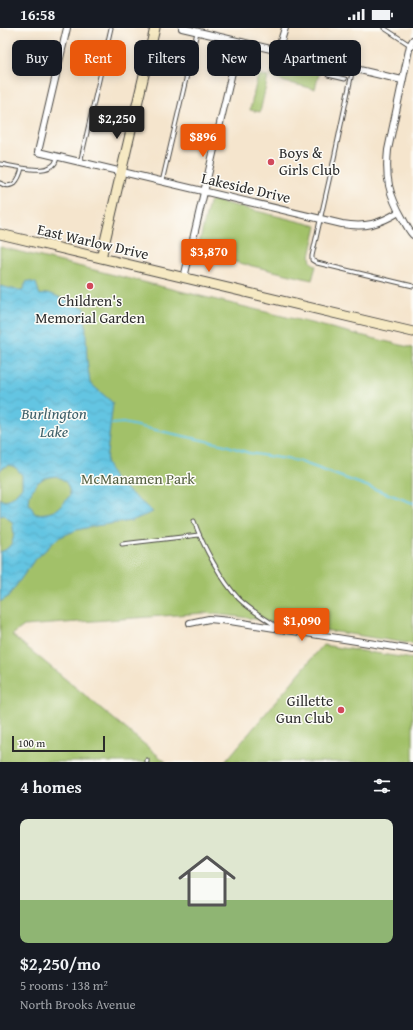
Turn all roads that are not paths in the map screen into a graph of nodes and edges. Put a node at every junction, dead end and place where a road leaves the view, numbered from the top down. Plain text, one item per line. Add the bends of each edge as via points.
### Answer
1 (67, 28) edge
2 (112, 28) edge
3 (155, 28) edge
4 (182, 28) edge
5 (285, 28) edge
6 (384, 28) edge
7 (197, 32) junction
8 (231, 40) edge
9 (281, 40) edge
10 (412, 44) edge
11 (361, 70) edge
12 (231, 76) edge
13 (332, 76) edge
14 (351, 76) edge
15 (345, 79) dead end
16 (402, 80) junction
17 (57, 157) junction
18 (80, 163) junction
19 (0, 164) edge
20 (22, 168) junction
21 (121, 172) junction
22 (162, 182) junction
23 (0, 183) edge
24 (204, 192) junction
25 (399, 212) junction
26 (321, 219) junction
27 (0, 234) edge
28 (413, 235) edge
29 (101, 258) junction
30 (184, 278) junction
31 (413, 286) edge
32 (413, 332) edge
33 (194, 522) dead end
34 (199, 535) junction
35 (122, 544) dead end
36 (190, 623) dead end
37 (282, 630) junction
38 (413, 650) edge

1 - 17 street, Lakeside Drive via 38,152
2 - 18 lane
3 - 21 street
4 - 7 street
5 - 9 street
6 - 10 lane
7 - 8 street
7 - 22 lane
10 - 16 street
11 - 16 street
12 - 24 street
13 - 15 lane
14 - 26 lane
16 - 25 street via 386,167 390,191
17 - 18 street, Lakeside Drive
17 - 20 lane via 55,164 49,168
18 - 21 street, Lakeside Drive
19 - 20 lane
20 - 23 lane via 17,181 12,185 5,186
21 - 22 street, Lakeside Drive
21 - 29 street
22 - 24 street, Lakeside Drive
24 - 26 street, Lakeside Drive
24 - 30 street
25 - 26 street, Lakeside Drive via 386,220 369,225 356,226
25 - 28 street
26 - 31 lane via 312,260
27 - 29 street, East Warlow Drive
29 - 30 street, East Warlow Drive
30 - 32 street, East Warlow Drive
33 - 34 lane
34 - 35 lane
34 - 37 lane via 239,599
36 - 37 street via 209,619
37 - 38 street

